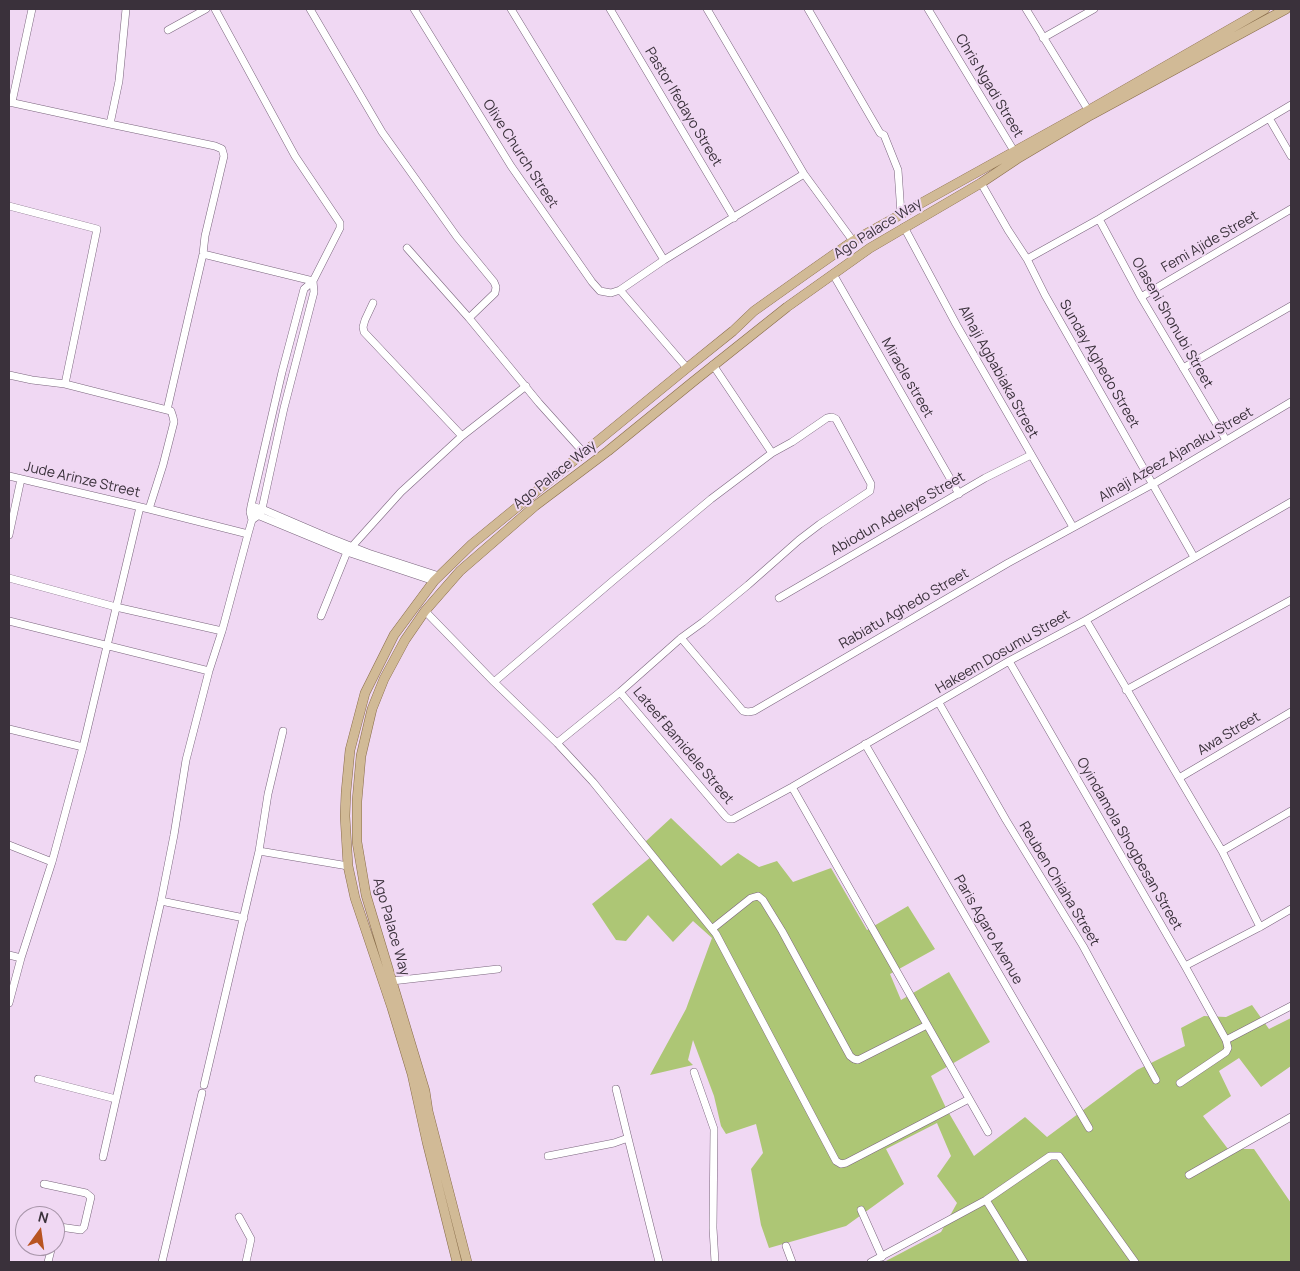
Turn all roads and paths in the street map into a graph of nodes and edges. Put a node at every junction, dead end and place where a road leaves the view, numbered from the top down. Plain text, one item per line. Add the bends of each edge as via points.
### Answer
1 (32, 9) edge
2 (126, 9) edge
3 (206, 9) edge
4 (215, 9) edge
5 (310, 9) edge
6 (414, 9) edge
7 (511, 9) edge
8 (610, 9) edge
9 (707, 9) edge
10 (808, 9) edge
11 (928, 9) edge
12 (1026, 9) edge
13 (1094, 9) edge
14 (1265, 9) edge
15 (1286, 9) edge
16 (168, 30) dead end
17 (1043, 38) junction
18 (10, 102) edge
19 (1291, 105) edge
20 (1090, 113) junction
21 (1269, 118) junction
22 (110, 124) junction
23 (1014, 151) junction
24 (1291, 156) edge
25 (804, 174) junction
26 (982, 184) junction
27 (9, 206) edge
28 (1291, 209) edge
29 (901, 214) junction
30 (734, 218) junction
31 (1099, 219) junction
32 (904, 227) junction
33 (853, 241) junction
34 (407, 248) dead end
35 (203, 254) junction
36 (1027, 259) junction
37 (664, 260) junction
38 (833, 274) junction
39 (313, 281) junction
40 (620, 290) junction
41 (1141, 297) junction
42 (771, 298) junction
43 (373, 303) dead end
44 (1291, 306) edge
45 (759, 308) junction
46 (778, 315) junction
47 (469, 318) junction
48 (766, 324) junction
49 (714, 365) junction
50 (687, 368) junction
51 (1183, 368) junction
52 (9, 375) edge
53 (65, 384) junction
54 (526, 386) junction
55 (1291, 402) edge
56 (167, 410) junction
57 (462, 436) junction
58 (1226, 440) junction
59 (772, 453) junction
60 (584, 454) junction
61 (1031, 455) junction
62 (9, 476) edge
63 (21, 479) junction
64 (1153, 484) junction
65 (960, 494) junction
66 (1291, 502) edge
67 (140, 507) junction
68 (149, 509) junction
69 (250, 509) junction
70 (260, 512) junction
71 (252, 520) junction
72 (1073, 527) junction
73 (248, 534) junction
74 (9, 535) edge
75 (350, 549) junction
76 (1194, 557) junction
77 (9, 578) edge
78 (437, 579) junction
79 (779, 598) dead end
80 (1291, 600) edge
81 (116, 607) junction
82 (425, 612) junction
83 (321, 616) dead end
84 (1086, 620) junction
85 (9, 621) edge
86 (222, 631) junction
87 (681, 638) junction
88 (107, 645) junction
89 (1009, 661) junction
90 (209, 671) junction
91 (494, 682) junction
92 (1126, 690) junction
93 (620, 692) junction
94 (939, 702) junction
95 (1291, 712) edge
96 (9, 729) edge
97 (283, 731) dead end
98 (557, 743) junction
99 (865, 744) junction
100 (83, 747) junction
101 (1179, 778) junction
102 (792, 788) junction
103 (1291, 811) edge
104 (726, 817) joint
105 (9, 845) edge
106 (1222, 850) junction
107 (259, 851) junction
108 (52, 862) junction
109 (348, 866) junction
110 (161, 901) junction
111 (1291, 909) edge
112 (244, 918) junction
113 (1260, 927) junction
114 (712, 929) junction
115 (9, 955) edge
116 (21, 958) junction
117 (1185, 966) junction
118 (498, 969) dead end
119 (392, 981) junction
120 (9, 1003) edge
121 (1291, 1006) edge
122 (927, 1024) junction
123 (1226, 1040) junction
124 (694, 1072) dead end
125 (38, 1079) dead end
126 (1156, 1080) dead end
127 (1180, 1083) dead end
128 (204, 1085) dead end
129 (616, 1089) dead end
130 (202, 1093) dead end
131 (116, 1099) junction
132 (969, 1099) junction
133 (1291, 1116) edge
134 (1089, 1128) dead end
135 (988, 1132) dead end
136 (628, 1138) junction
137 (548, 1156) dead end
138 (103, 1158) dead end
139 (1189, 1175) dead end
140 (44, 1184) dead end
141 (986, 1200) junction
142 (860, 1210) dead end
143 (239, 1217) dead end
144 (65, 1228) edge
145 (786, 1246) dead end
146 (882, 1257) junction
147 (162, 1262) edge
148 (246, 1262) edge
149 (457, 1262) edge
150 (467, 1262) edge
151 (659, 1262) edge
152 (715, 1262) edge
153 (792, 1262) edge
154 (871, 1262) edge
155 (1024, 1262) edge
156 (1135, 1262) edge

1 - 18 street
2 - 22 street via 119,81
3 - 16 street
4 - 39 street via 296,156 340,223
5 - 47 street via 382,132 457,237 494,282 495,293
6 - 40 street, Olive Church Street via 510,166 592,282 600,291 611,293
7 - 37 street
8 - 30 street, Pastor Ifedayo Street
9 - 25 street
10 - 29 street via 884,135 898,170
11 - 23 street, Chris Ngadi Street
12 - 17 street
13 - 17 street
14 - 20 main road, Ago Palace Way
15 - 20 main road, Ago Palace Way
17 - 20 street
18 - 22 street
19 - 21 street
20 - 23 main road, Ago Palace Way
20 - 26 main road, Ago Palace Way
21 - 24 street
21 - 31 street
22 - 35 street via 222,149 224,156
23 - 29 main road, Ago Palace Way
25 - 30 street
25 - 33 street
26 - 32 main road, Ago Palace Way
26 - 36 street, Sunday Aghedo Street
27 - 53 street via 97,229
28 - 41 street, Femi Ajide Street
29 - 33 main road, Ago Palace Way
30 - 37 street
31 - 36 street
31 - 41 street, Olaseni Shonubi Street
32 - 38 main road, Ago Palace Way
32 - 61 street, Alhaji Agbabiaka Street
33 - 42 main road, Ago Palace Way
34 - 47 street
35 - 39 street
35 - 56 street
36 - 64 street, Sunday Aghedo Street
37 - 40 street
38 - 46 main road, Ago Palace Way
38 - 65 street, Miracle street
39 - 69 street via 304,289
39 - 70 street via 314,292
40 - 50 street
41 - 51 street, Olaseni Shonubi Street
42 - 45 main road, Ago Palace Way
42 - 46 main road
43 - 57 street via 365,320 364,332
44 - 51 street
45 - 48 main road
45 - 50 main road, Ago Palace Way
46 - 48 main road, Ago Palace Way
47 - 54 street
48 - 49 main road, Ago Palace Way
49 - 59 street
49 - 82 main road, Ago Palace Way via 535,506 460,571
50 - 60 main road, Ago Palace Way
51 - 58 street, Olaseni Shonubi Street
52 - 53 street
53 - 56 street
54 - 57 street
54 - 60 street
55 - 58 street, Alhaji Azeez Ajanaku Street
56 - 68 street via 171,411 174,422
57 - 75 street via 401,492
58 - 64 street, Alhaji Azeez Ajanaku Street
59 - 87 street via 832,417 871,484 870,491 798,540
59 - 91 street via 711,499
60 - 78 main road, Ago Palace Way via 472,544
61 - 65 street, Abiodun Adeleye Street
61 - 72 street, Alhaji Agbabiaka Street
62 - 63 street, Jude Arinze Street
63 - 67 street, Jude Arinze Street
63 - 74 street
64 - 72 street, Alhaji Azeez Ajanaku Street
64 - 76 street, Sunday Aghedo Street
65 - 79 street, Abiodun Adeleye Street
66 - 76 street, Hakeem Dosumu Street
67 - 68 street, Jude Arinze Street
67 - 81 street
68 - 73 street, Jude Arinze Street
69 - 70 street
69 - 71 street
70 - 71 street
70 - 75 street
71 - 73 street
72 - 87 street, Rabiatu Aghedo Street via 754,711 743,711
73 - 86 street
75 - 78 street
75 - 83 street
76 - 84 street, Hakeem Dosumu Street
77 - 81 street
78 - 109 main road, Ago Palace Way via 394,635 365,693 350,750 345,816
80 - 92 street
81 - 86 street
81 - 88 street
82 - 91 street
82 - 119 main road, Ago Palace Way via 405,640 372,709 357,801 357,842 366,895
84 - 89 street, Hakeem Dosumu Street
84 - 92 street
85 - 88 street
86 - 90 street
87 - 93 street
88 - 90 street
88 - 100 street
89 - 94 street, Hakeem Dosumu Street
89 - 117 street, Oyindamola Shogbesan Street
90 - 110 street via 186,760
91 - 98 street
92 - 101 street
93 - 98 street
93 - 104 street, Lateef Bamidele Street
94 - 99 street, Hakeem Dosumu Street
94 - 126 street, Reuben Chiaha Street via 1083,946
95 - 101 street, Awa Street
96 - 100 street
97 - 107 street
98 - 114 street via 593,782
99 - 102 street, Hakeem Dosumu Street
99 - 134 street, Paris Agaro Avenue
100 - 108 street
101 - 106 street
102 - 104 street, Hakeem Dosumu Street via 733,819
102 - 122 street
103 - 106 street
105 - 108 street
106 - 113 street
107 - 109 street
107 - 112 street
108 - 116 street
109 - 149 main road, Ago Palace Way via 355,898 412,1074
110 - 112 street
110 - 131 street
111 - 113 street
112 - 128 street
113 - 117 street
114 - 122 street via 751,898 758,896 763,900 854,1059 858,1060
114 - 132 street via 836,1161 846,1163
115 - 116 street
116 - 120 street
117 - 123 street, Oyindamola Shogbesan Street
118 - 119 street
119 - 150 main road, Ago Palace Way via 425,1091
121 - 123 street
122 - 132 street
123 - 127 street via 1226,1052
124 - 152 street via 714,1129
125 - 131 street
129 - 136 street
130 - 147 street
131 - 138 street
132 - 135 street
133 - 139 street
136 - 137 street
136 - 151 street
140 - 144 street via 86,1193 90,1197 84,1227 80,1230
141 - 146 street
141 - 155 street
141 - 156 street via 1050,1156 1058,1156
142 - 146 street
143 - 148 street via 250,1239
145 - 153 street
146 - 154 street

